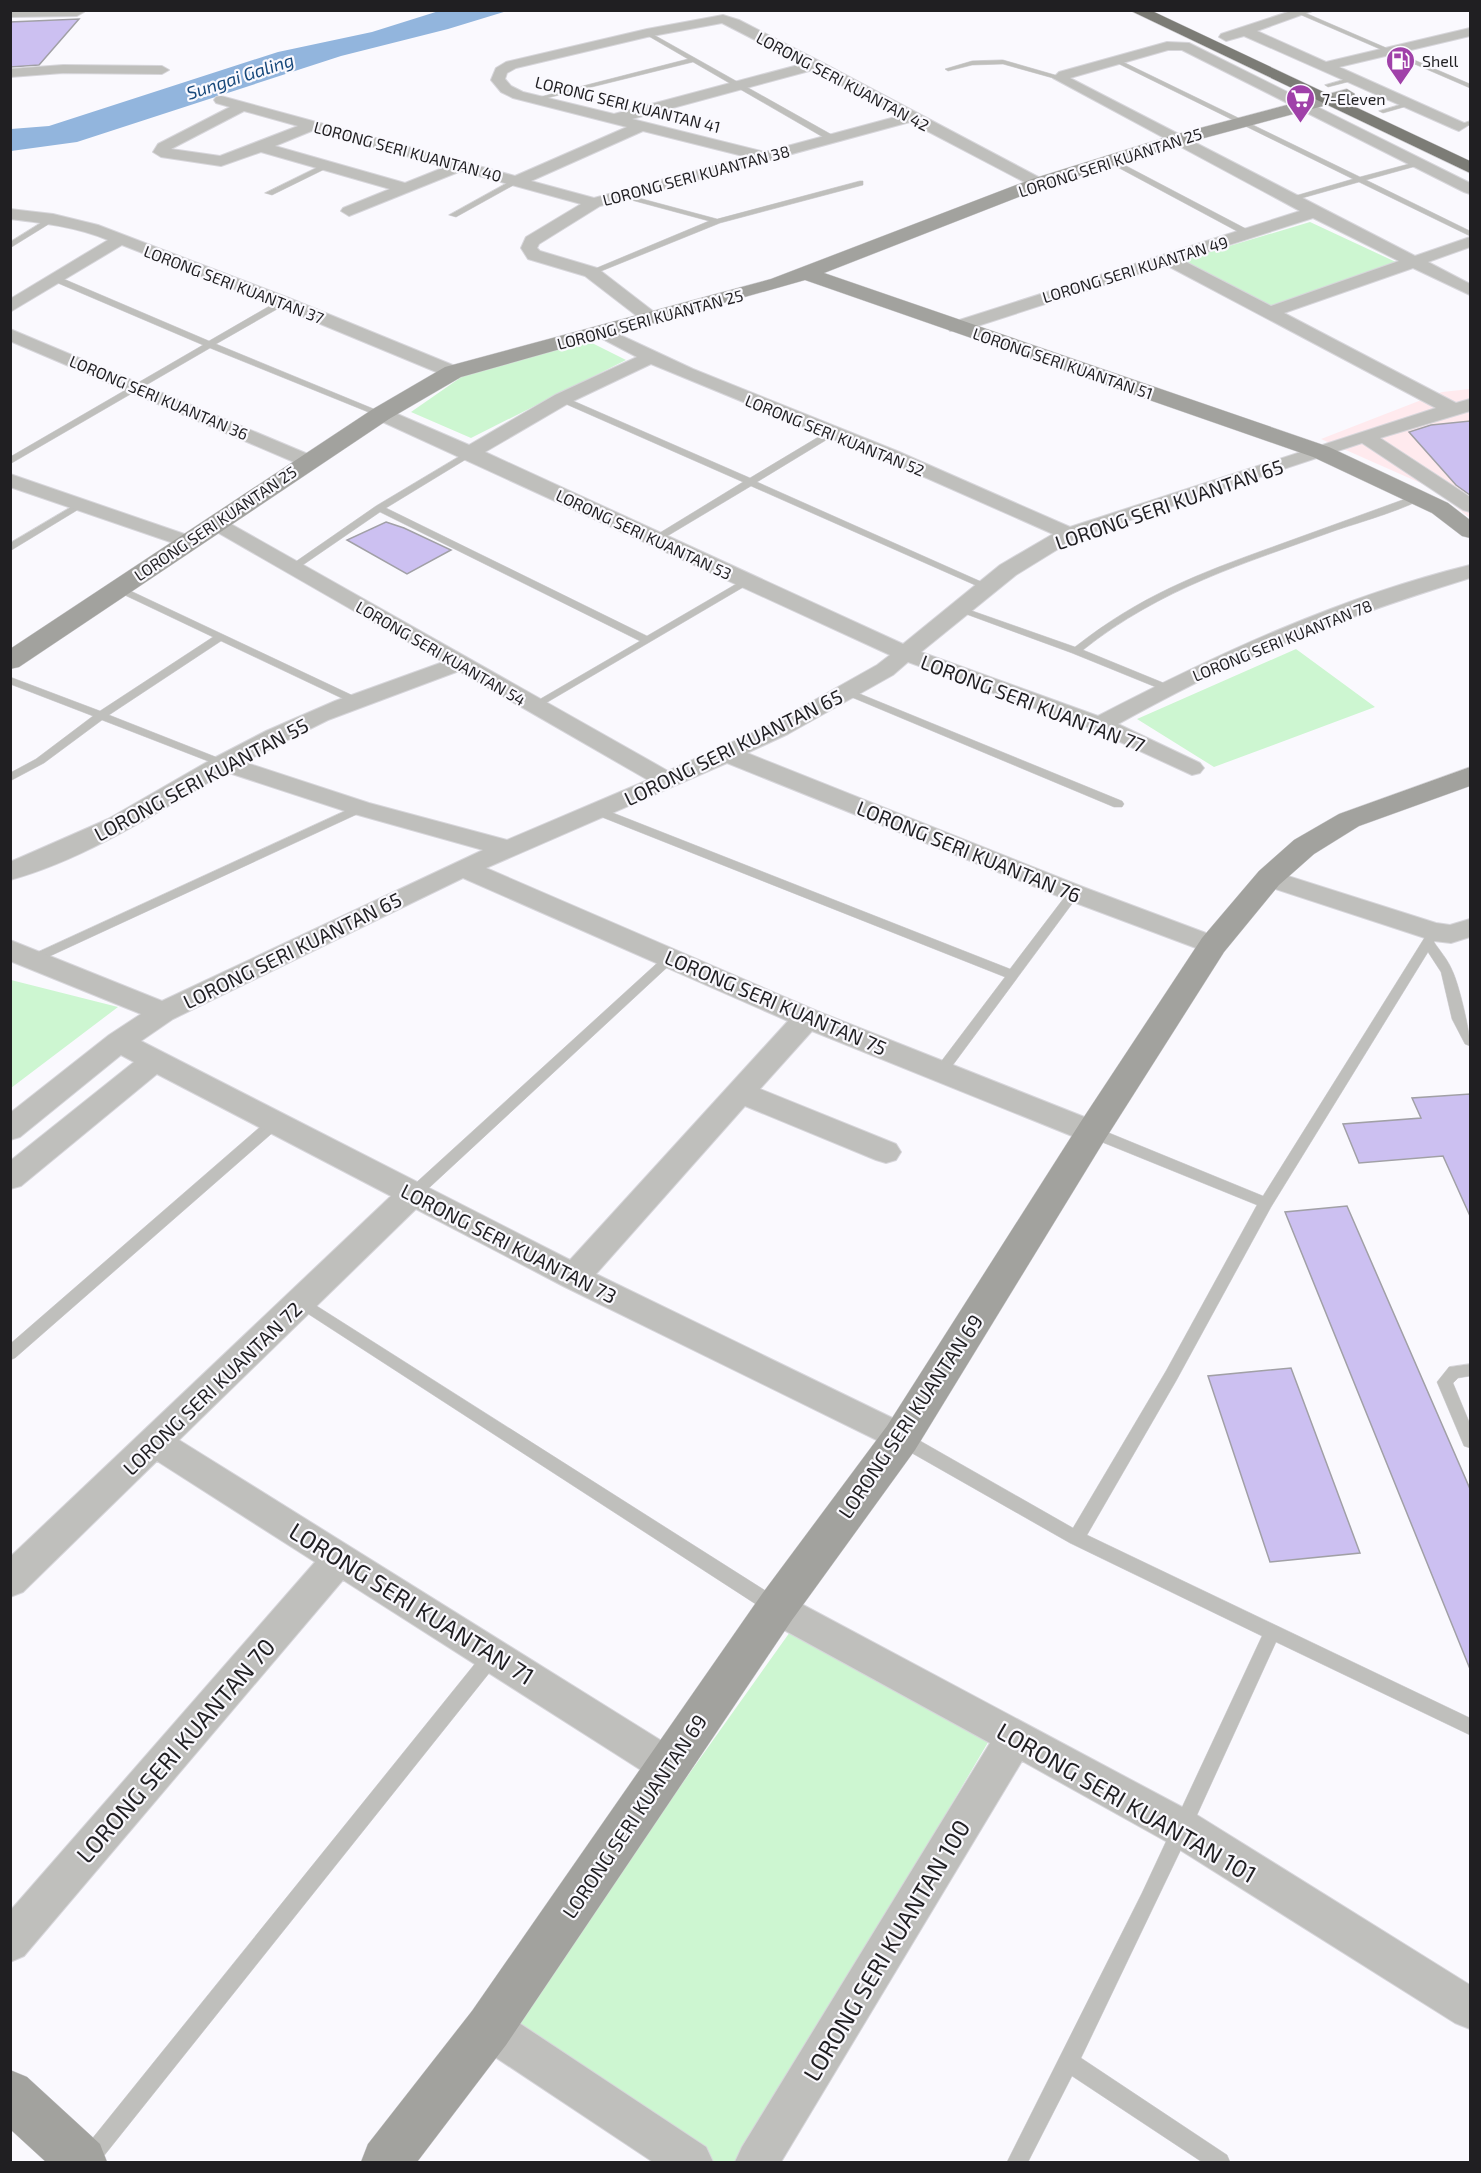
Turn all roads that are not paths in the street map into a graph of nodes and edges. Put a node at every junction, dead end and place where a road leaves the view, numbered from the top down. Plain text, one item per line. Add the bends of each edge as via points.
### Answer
1 (1136, 10) edge
2 (1167, 10) edge
3 (77, 12) edge
4 (1305, 12) edge
5 (10, 13) edge
6 (1245, 31) junction
7 (1470, 32) edge
8 (647, 33) junction
9 (1226, 37) junction
10 (1441, 38) junction
11 (1461, 47) dead end
12 (1390, 51) junction
13 (693, 60) junction
14 (1115, 60) junction
15 (816, 65) junction
16 (1323, 67) junction
17 (948, 69) dead end
18 (162, 70) dead end
19 (501, 71) joint
20 (10, 73) edge
21 (1060, 78) junction
22 (739, 85) junction
23 (1470, 87) edge
24 (1338, 89) junction
25 (535, 99) junction
26 (221, 100) dead end
27 (1409, 104) junction
28 (1302, 105) junction
29 (243, 106) junction
30 (1383, 111) junction
31 (910, 117) junction
32 (616, 118) junction
33 (1243, 122) junction
34 (314, 125) junction
35 (643, 125) junction
36 (1467, 127) edge
37 (1431, 133) junction
38 (831, 138) junction
39 (1176, 140) junction
40 (261, 147) junction
41 (1470, 152) edge
42 (763, 156) junction
43 (565, 158) junction
44 (527, 160) dead end
45 (1111, 160) junction
46 (1417, 163) junction
47 (462, 165) junction
48 (327, 166) junction
49 (1470, 168) edge
50 (1360, 180) junction
51 (517, 181) junction
52 (860, 183) dead end
53 (1038, 183) junction
54 (405, 188) junction
55 (1470, 189) edge
56 (269, 193) dead end
57 (623, 195) junction
58 (1291, 200) junction
59 (594, 203) junction
60 (349, 211) dead end
61 (1314, 212) junction
62 (10, 214) edge
63 (453, 215) dead end
64 (53, 219) junction
65 (717, 221) junction
66 (1249, 234) junction
67 (1470, 234) edge
68 (119, 240) junction
69 (1470, 242) edge
70 (10, 246) edge
71 (1166, 258) junction
72 (1413, 262) junction
73 (591, 272) junction
74 (806, 274) junction
75 (56, 279) junction
76 (1470, 290) edge
77 (283, 302) junction
78 (10, 307) edge
79 (1271, 312) junction
80 (652, 319) junction
81 (956, 327) junction
82 (603, 332) junction
83 (10, 334) edge
84 (210, 343) junction
85 (649, 358) junction
86 (453, 372) junction
87 (135, 387) junction
88 (562, 399) junction
89 (1470, 405) edge
90 (1451, 408) junction
91 (381, 414) junction
92 (832, 432) junction
93 (1365, 436) junction
94 (1321, 452) junction
95 (470, 453) junction
96 (10, 461) edge
97 (308, 461) junction
98 (10, 480) edge
99 (748, 483) junction
100 (1430, 502) junction
101 (81, 504) junction
102 (1469, 504) edge
103 (380, 508) junction
104 (215, 523) junction
105 (1470, 531) edge
106 (1069, 534) junction
107 (656, 539) junction
108 (189, 542) junction
109 (10, 548) edge
110 (293, 567) junction
111 (1470, 571) edge
112 (747, 582) junction
113 (988, 587) junction
114 (118, 588) junction
115 (960, 610) junction
116 (220, 637) junction
117 (647, 640) junction
118 (1076, 651) junction
119 (906, 654) junction
120 (10, 661) edge
121 (461, 663) junction
122 (10, 680) edge
123 (1167, 688) junction
124 (848, 692) junction
125 (356, 701) junction
126 (534, 708) junction
127 (100, 716) junction
128 (1100, 724) junction
129 (727, 754) junction
130 (222, 763) junction
131 (1192, 768) dead end
132 (1470, 776) edge
133 (10, 778) edge
134 (667, 781) junction
135 (1118, 804) dead end
136 (360, 808) junction
137 (598, 811) junction
138 (507, 848) junction
139 (463, 868) junction
140 (10, 872) edge
141 (1269, 878) junction
142 (1074, 893) junction
143 (1470, 928) edge
144 (1431, 938) junction
145 (1213, 945) junction
146 (21, 954) edge
147 (670, 958) junction
148 (1013, 975) junction
149 (163, 1012) junction
150 (807, 1018) junction
151 (1470, 1041) edge
152 (119, 1042) junction
153 (155, 1061) junction
154 (942, 1070) junction
155 (740, 1092) junction
156 (273, 1124) junction
157 (10, 1129) edge
158 (1092, 1132) junction
159 (886, 1152) dead end
160 (10, 1178) edge
161 (412, 1195) junction
162 (1266, 1203) junction
163 (574, 1277) junction
164 (301, 1302) junction
165 (10, 1354) edge
166 (1470, 1370) edge
167 (901, 1438) junction
168 (1470, 1441) edge
169 (155, 1442) junction
170 (1076, 1538) junction
171 (340, 1558) junction
172 (10, 1581) edge
173 (777, 1607) junction
174 (1272, 1632) junction
175 (493, 1654) junction
176 (1470, 1727) edge
177 (1015, 1737) junction
178 (668, 1766) junction
179 (1183, 1829) junction
180 (10, 1942) edge
181 (1470, 2008) edge
182 (489, 2028) junction
183 (1070, 2063) junction
184 (10, 2094) edge
185 (84, 2163) edge
186 (386, 2163) edge
187 (691, 2163) edge
188 (757, 2163) edge
189 (1017, 2163) edge
190 (1220, 2163) edge

1 - 24 highway
2 - 9 highway
3 - 5 street
4 - 6 street
4 - 12 lane
6 - 9 street
6 - 16 street
7 - 10 street
8 - 13 lane
8 - 15 street, LORONG SERI KUANTAN 42 via 723,19
8 - 19 street, LORONG SERI KUANTAN 42 via 511,65
9 - 24 highway
10 - 11 street
10 - 12 street
12 - 16 street
12 - 23 lane
13 - 22 lane
13 - 25 lane
14 - 21 street
14 - 28 street via 1167,46 1184,46
14 - 33 lane
15 - 22 street
15 - 31 street, LORONG SERI KUANTAN 42
16 - 24 street
17 - 21 lane via 1003,62
18 - 20 street
19 - 25 street, LORONG SERI KUANTAN 41 via 498,81 506,89
21 - 39 street
22 - 32 street
22 - 38 lane
24 - 27 street
24 - 28 street, LORONG SERI KUANTAN 25
24 - 30 highway
24 - 49 highway
25 - 32 street, LORONG SERI KUANTAN 41
26 - 29 street, LORONG SERI KUANTAN 40
27 - 30 lane
27 - 36 street
28 - 33 street, LORONG SERI KUANTAN 25
28 - 46 street
29 - 34 street, LORONG SERI KUANTAN 40
29 - 40 street via 163,147 161,152 220,161
30 - 37 highway
31 - 38 street, LORONG SERI KUANTAN 38
31 - 53 street, LORONG SERI KUANTAN 42
32 - 35 street, LORONG SERI KUANTAN 41
33 - 39 street, LORONG SERI KUANTAN 25
33 - 50 lane
34 - 40 street
34 - 47 street, LORONG SERI KUANTAN 40
35 - 42 street, LORONG SERI KUANTAN 41
35 - 43 street
36 - 37 street
37 - 41 highway
38 - 42 street, LORONG SERI KUANTAN 38
39 - 45 street, LORONG SERI KUANTAN 25
39 - 58 street
40 - 48 street
42 - 57 street, LORONG SERI KUANTAN 38
43 - 44 street
43 - 51 street
45 - 53 street, LORONG SERI KUANTAN 25
45 - 66 lane
46 - 50 lane
46 - 55 street
47 - 51 street, LORONG SERI KUANTAN 40
47 - 54 street
48 - 54 street
48 - 56 lane
50 - 58 lane
50 - 67 lane
51 - 59 street, LORONG SERI KUANTAN 40
51 - 63 lane
52 - 65 lane
53 - 74 street, LORONG SERI KUANTAN 25
54 - 60 street
57 - 59 street, LORONG SERI KUANTAN 38
57 - 65 lane
58 - 61 street
59 - 73 street, LORONG SERI KUANTAN 38 via 555,225 532,241 529,248 534,255
61 - 66 street, LORONG SERI KUANTAN 49
61 - 72 street
62 - 64 street, LORONG SERI KUANTAN 37
64 - 68 street, LORONG SERI KUANTAN 37 via 92,228
64 - 70 lane
65 - 73 lane
66 - 71 street, LORONG SERI KUANTAN 49
68 - 75 street
68 - 77 street, LORONG SERI KUANTAN 37
69 - 72 street
71 - 79 street
71 - 81 street, LORONG SERI KUANTAN 49
72 - 76 street
72 - 79 street
73 - 80 street, LORONG SERI KUANTAN 38
74 - 80 street, LORONG SERI KUANTAN 25
74 - 81 street, LORONG SERI KUANTAN 51
75 - 78 street
75 - 84 lane
77 - 84 lane
77 - 86 street, LORONG SERI KUANTAN 37
79 - 90 street
80 - 82 street, LORONG SERI KUANTAN 25
81 - 94 street, LORONG SERI KUANTAN 51
82 - 85 street, LORONG SERI KUANTAN 52
82 - 86 street, LORONG SERI KUANTAN 25
83 - 87 street, LORONG SERI KUANTAN 36
84 - 87 lane
84 - 91 lane
85 - 88 street
85 - 92 street, LORONG SERI KUANTAN 52
86 - 91 street, LORONG SERI KUANTAN 25
87 - 96 lane
87 - 97 street, LORONG SERI KUANTAN 36
88 - 95 street
88 - 99 lane
89 - 90 street, LORONG SERI KUANTAN 65
90 - 93 street, LORONG SERI KUANTAN 65
91 - 95 street, LORONG SERI KUANTAN 53
91 - 97 street, LORONG SERI KUANTAN 25
92 - 99 lane
92 - 106 street, LORONG SERI KUANTAN 52
93 - 94 street, LORONG SERI KUANTAN 65
93 - 102 street
94 - 100 street, LORONG SERI KUANTAN 51
94 - 106 street, LORONG SERI KUANTAN 65
95 - 103 lane
95 - 107 street, LORONG SERI KUANTAN 53
97 - 104 street, LORONG SERI KUANTAN 25
98 - 101 street
99 - 107 lane
99 - 113 lane
100 - 102 street
100 - 105 street, LORONG SERI KUANTAN 51
100 - 118 lane via 1196,578 1105,628
101 - 108 street
101 - 109 lane
103 - 110 lane
103 - 117 lane
104 - 108 street, LORONG SERI KUANTAN 25
104 - 110 street, LORONG SERI KUANTAN 54
106 - 113 street, LORONG SERI KUANTAN 65
107 - 112 street, LORONG SERI KUANTAN 53
108 - 114 street, LORONG SERI KUANTAN 25
110 - 121 street, LORONG SERI KUANTAN 54
111 - 123 street, LORONG SERI KUANTAN 78 via 1301,629
112 - 117 lane
112 - 119 street, LORONG SERI KUANTAN 53
113 - 115 street, LORONG SERI KUANTAN 65
114 - 116 lane
114 - 120 street, LORONG SERI KUANTAN 25
115 - 118 lane
115 - 119 street, LORONG SERI KUANTAN 65
116 - 125 lane
116 - 127 lane
117 - 126 lane
118 - 123 lane
119 - 124 street, LORONG SERI KUANTAN 65
119 - 128 street, LORONG SERI KUANTAN 77
121 - 125 street, LORONG SERI KUANTAN 55
121 - 126 street, LORONG SERI KUANTAN 54
122 - 127 lane
123 - 128 street, LORONG SERI KUANTAN 78
124 - 129 street, LORONG SERI KUANTAN 65
124 - 135 lane
125 - 130 street, LORONG SERI KUANTAN 55
126 - 134 street, LORONG SERI KUANTAN 54
127 - 130 lane
127 - 133 lane via 40,761
128 - 131 street, LORONG SERI KUANTAN 77
129 - 134 street, LORONG SERI KUANTAN 65
129 - 142 street, LORONG SERI KUANTAN 76
130 - 136 street
130 - 140 street, LORONG SERI KUANTAN 55 via 131,816
132 - 141 street, LORONG SERI KUANTAN 69 via 1349,820 1304,847
134 - 137 street, LORONG SERI KUANTAN 65
136 - 138 street
136 - 146 lane
137 - 138 street, LORONG SERI KUANTAN 65
137 - 148 lane
138 - 139 street, LORONG SERI KUANTAN 65
139 - 147 street, LORONG SERI KUANTAN 75
139 - 149 street, LORONG SERI KUANTAN 65
141 - 144 street
141 - 145 street, LORONG SERI KUANTAN 69
142 - 145 street, LORONG SERI KUANTAN 76
142 - 148 lane
143 - 144 street
144 - 151 lane
144 - 162 lane
145 - 158 street, LORONG SERI KUANTAN 69
146 - 149 street
147 - 150 street, LORONG SERI KUANTAN 75
147 - 161 lane
148 - 154 lane
149 - 152 street, LORONG SERI KUANTAN 65
150 - 154 street, LORONG SERI KUANTAN 75
150 - 155 street
152 - 153 street, LORONG SERI KUANTAN 73
152 - 157 street, LORONG SERI KUANTAN 65
153 - 156 street, LORONG SERI KUANTAN 73
153 - 160 street
154 - 158 street, LORONG SERI KUANTAN 75
155 - 159 street
155 - 163 street
156 - 161 street, LORONG SERI KUANTAN 73
156 - 165 lane
158 - 162 lane
158 - 167 street, LORONG SERI KUANTAN 69
161 - 163 street, LORONG SERI KUANTAN 73
161 - 164 street, LORONG SERI KUANTAN 72
162 - 170 lane
163 - 167 street, LORONG SERI KUANTAN 73
164 - 169 street, LORONG SERI KUANTAN 72
164 - 173 lane
166 - 168 lane via 1454,1372 1445,1382
167 - 170 lane
167 - 173 street, LORONG SERI KUANTAN 69
169 - 171 street, LORONG SERI KUANTAN 71
169 - 172 street, LORONG SERI KUANTAN 72
170 - 174 lane
171 - 175 street, LORONG SERI KUANTAN 71
171 - 180 street, LORONG SERI KUANTAN 70
173 - 177 street, LORONG SERI KUANTAN 101
173 - 178 street, LORONG SERI KUANTAN 69
174 - 176 lane
174 - 179 lane
175 - 178 street, LORONG SERI KUANTAN 71
175 - 185 lane
177 - 179 street, LORONG SERI KUANTAN 101
177 - 188 street, LORONG SERI KUANTAN 100
178 - 182 street, LORONG SERI KUANTAN 69
179 - 181 street, LORONG SERI KUANTAN 101
179 - 183 lane
182 - 186 street, LORONG SERI KUANTAN 69
182 - 187 street
183 - 189 lane
183 - 190 lane
184 - 185 street

